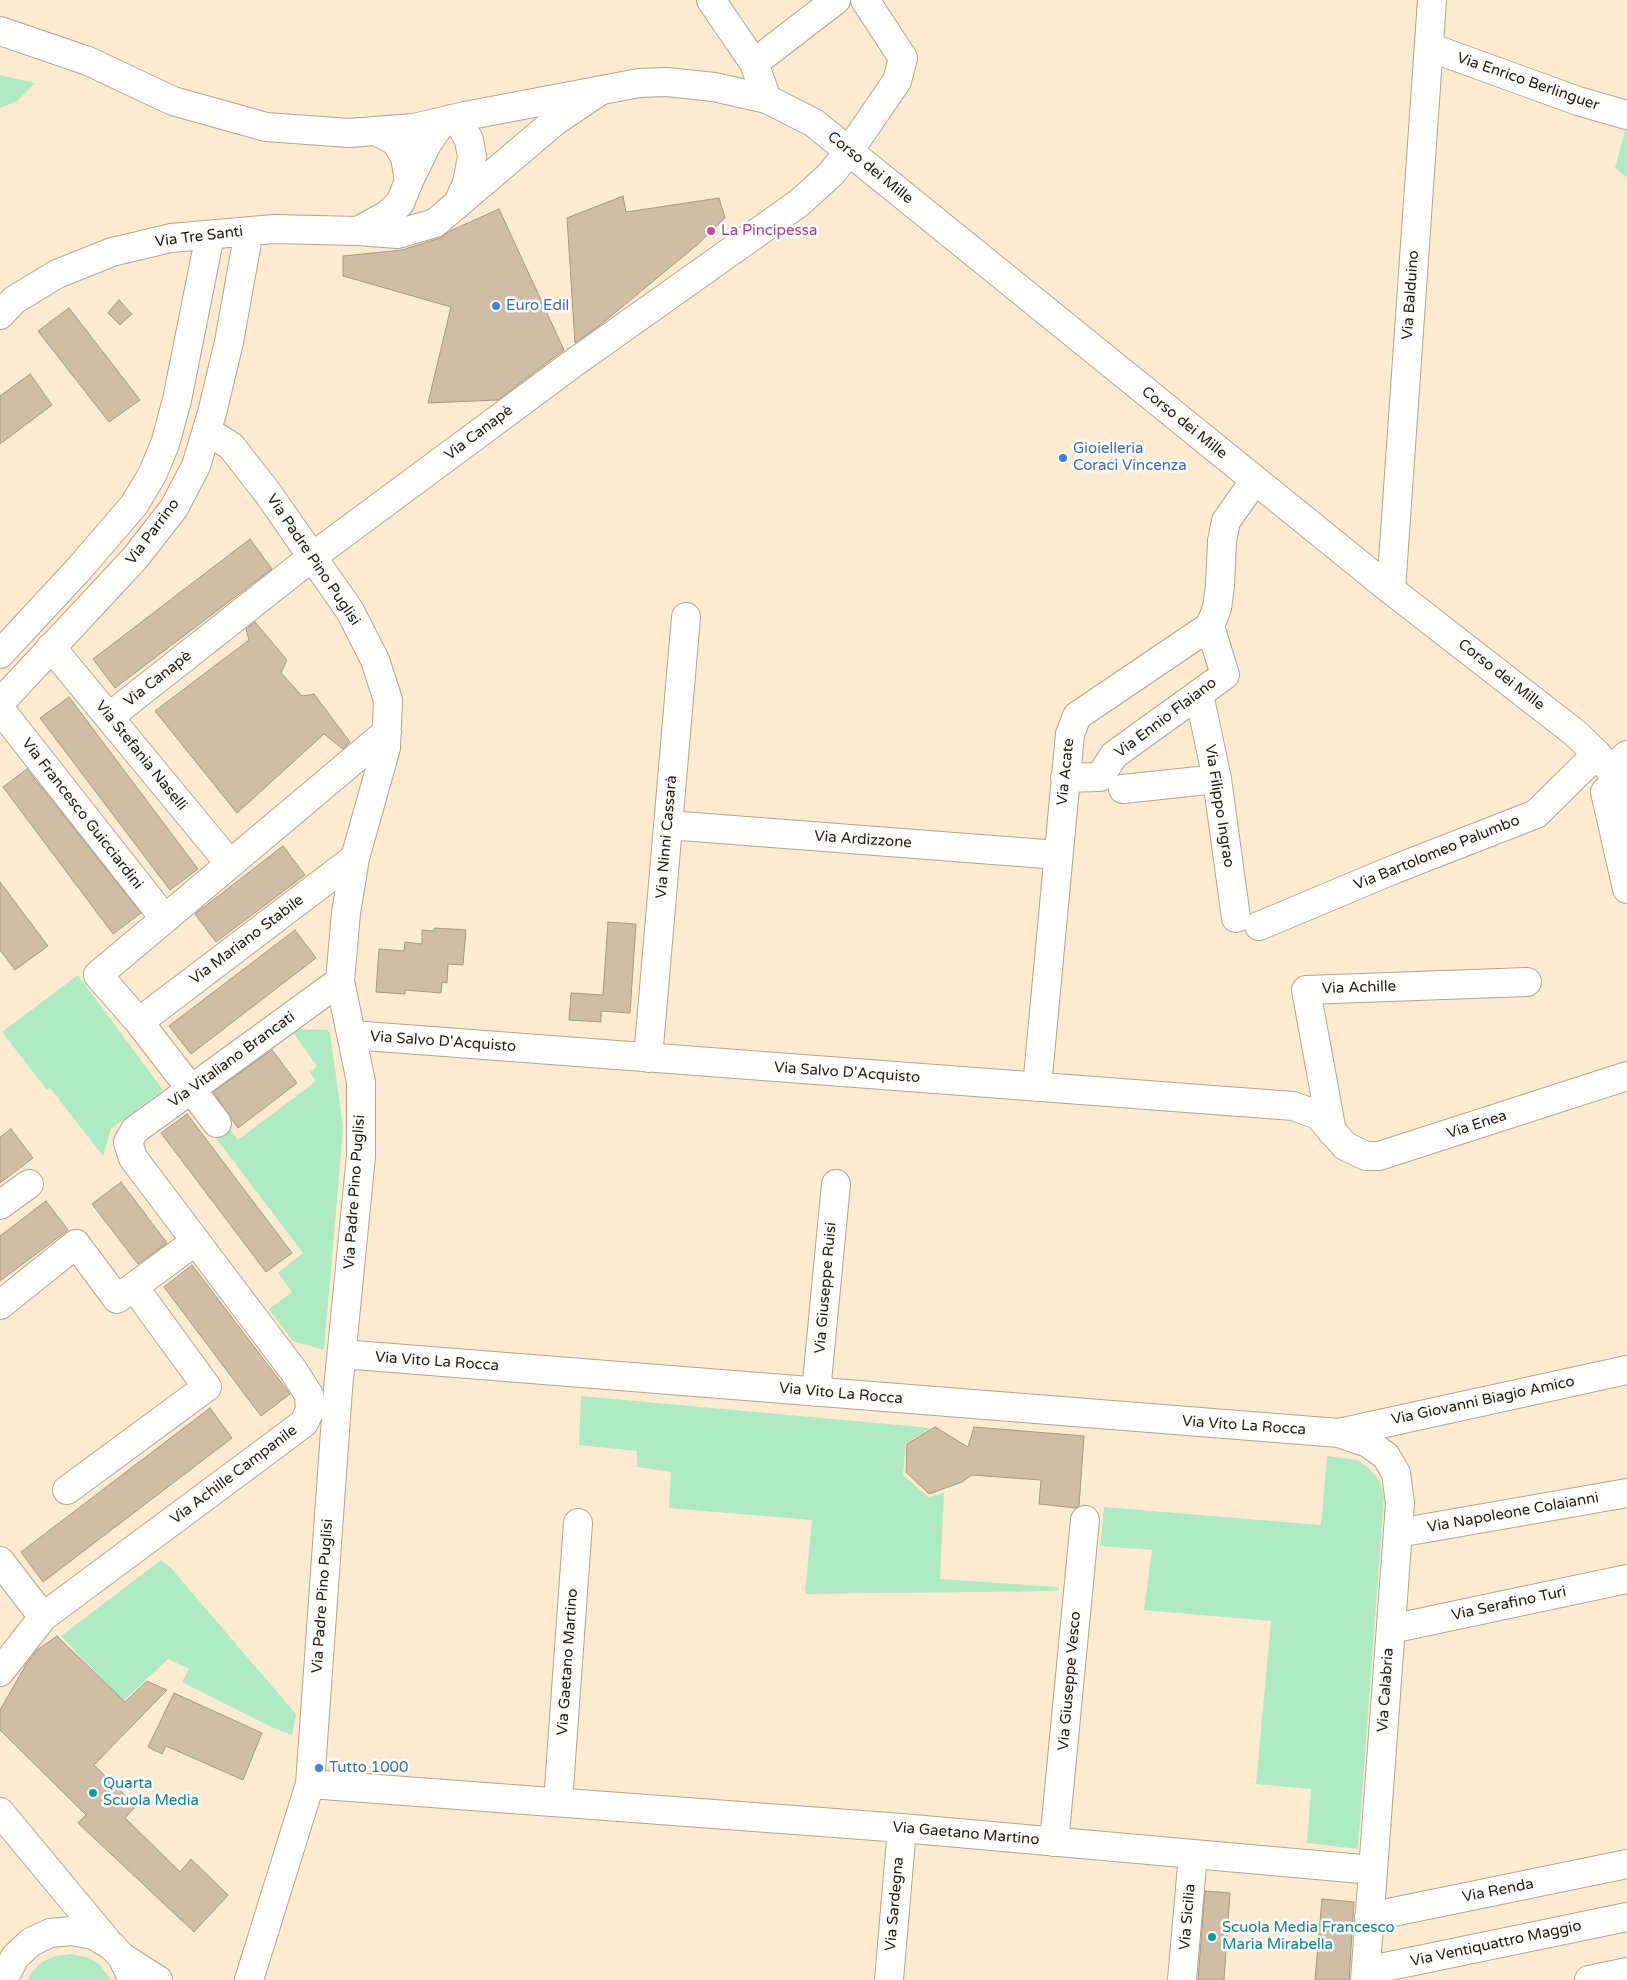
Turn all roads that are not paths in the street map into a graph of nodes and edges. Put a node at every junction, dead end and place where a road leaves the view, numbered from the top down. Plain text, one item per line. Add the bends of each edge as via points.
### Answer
1 (710, 0) edge
2 (836, 0) edge
3 (865, 0) edge
4 (1432, 0) edge
5 (0, 31) edge
6 (1428, 47) junction
7 (754, 63) junction
8 (600, 91) junction
9 (767, 98) junction
10 (1627, 115) edge
11 (447, 120) junction
12 (376, 132) junction
13 (850, 151) junction
14 (408, 181) junction
15 (457, 205) junction
16 (249, 231) junction
17 (358, 231) junction
18 (210, 235) junction
19 (5, 301) edge
20 (207, 432) junction
21 (1255, 480) junction
22 (312, 557) junction
23 (1391, 590) junction
24 (686, 617) dead end
25 (1210, 626) junction
26 (51, 647) junction
27 (0, 653) edge
28 (22, 680) junction
29 (1199, 694) junction
30 (0, 703) edge
31 (0, 709) edge
32 (109, 718) junction
33 (387, 732) junction
34 (1611, 759) edge
35 (1065, 778) junction
36 (1217, 779) junction
37 (1123, 789) dead end
38 (1627, 815) edge
39 (668, 825) junction
40 (1058, 854) junction
41 (355, 858) junction
42 (230, 864) junction
43 (1627, 889) edge
44 (165, 919) junction
45 (1247, 922) joint
46 (340, 981) junction
47 (1527, 982) dead end
48 (138, 1022) junction
49 (352, 1035) junction
50 (648, 1058) junction
51 (1627, 1076) edge
52 (1037, 1087) junction
53 (190, 1090) junction
54 (217, 1123) dead end
55 (1332, 1132) junction
56 (128, 1142) joint
57 (29, 1184) dead end
58 (836, 1184) dead end
59 (0, 1206) edge
60 (196, 1241) junction
61 (134, 1286) junction
62 (0, 1305) edge
63 (342, 1354) junction
64 (1627, 1370) edge
65 (816, 1392) junction
66 (1339, 1433) junction
67 (67, 1490) dead end
68 (1627, 1493) edge
69 (1085, 1520) dead end
70 (578, 1523) dead end
71 (1398, 1533) junction
72 (0, 1562) edge
73 (1627, 1579) edge
74 (43, 1617) junction
75 (1391, 1629) junction
76 (0, 1672) edge
77 (310, 1784) junction
78 (558, 1802) junction
79 (0, 1812) edge
80 (902, 1828) junction
81 (1054, 1842) junction
82 (1193, 1854) junction
83 (1627, 1864) edge
84 (1373, 1870) junction
85 (1627, 1916) edge
86 (1370, 1917) junction
87 (122, 1961) edge
88 (1627, 1972) edge
89 (1365, 1976) edge
90 (3, 1980) edge
91 (158, 1980) edge
92 (249, 1980) edge
93 (888, 1980) edge
94 (1182, 1980) edge
95 (1589, 1980) edge

1 - 7 street
2 - 7 street
3 - 13 street, Via Canapè via 903,58 897,81
4 - 6 street, Via Balduino
5 - 12 street, Corso dei Mille via 88,61 173,101 266,127
6 - 10 street, Via Enrico Berlinguer
6 - 23 street, Via Balduino
7 - 9 street
8 - 9 street, Corso dei Mille via 639,83 668,82
8 - 11 street, Corso dei Mille
8 - 15 street, Via Tre Santi via 554,122
9 - 13 street, Corso dei Mille via 814,122
11 - 12 street, Corso dei Mille
11 - 14 street via 427,144
11 - 15 street via 462,127 470,140 472,157 467,183
12 - 14 street via 395,141 405,157
13 - 21 street, Corso dei Mille
13 - 22 street, Via Canapè via 831,174 799,203 575,362
14 - 17 street via 400,203 387,215
15 - 17 street, Via Tre Santi via 435,223 397,234
16 - 17 street, Via Tre Santi
16 - 18 street, Via Tre Santi
16 - 20 street, Via Parrino via 229,342
18 - 19 street, Via Tre Santi via 171,238 112,252 57,274
18 - 27 street, Via Parrino via 177,400 165,444 152,475 122,520
20 - 22 street, Via Padre Pino Puglisi via 231,446
20 - 26 street, Via Parrino via 196,466 174,508 135,558
21 - 23 street, Corso dei Mille
21 - 25 street via 1226,521 1217,608
22 - 32 street, Via Canapè
22 - 33 street, Via Padre Pino Puglisi via 350,612 376,660 388,700
23 - 34 street, Corso dei Mille
24 - 39 street, Via Ninni Cassarà
25 - 29 street, Via Ennio Flaiano via 1225,675
25 - 35 street, Via Acate via 1077,716 1070,734
26 - 28 street, Via Parrino
26 - 32 street, Via Stefania Naselli
27 - 28 street
28 - 30 street, Via Parrino
29 - 35 street, Via Ennio Flaiano via 1114,755 1100,777
29 - 36 street, Via Filippo Ingrao
31 - 44 street, Via Francesco Guicciardini
32 - 42 street, Via Stefania Naselli
33 - 41 street, Via Padre Pino Puglisi via 386,748
33 - 42 street
34 - 38 street, Corso dei Mille
34 - 43 street via 1603,785
34 - 45 street, Via Bartolomeo Palumbo via 1536,814
35 - 40 street, Via Acate
36 - 37 street
36 - 45 street, Via Filippo Ingrao
39 - 40 street, Via Ardizzone
39 - 50 street, Via Ninni Cassarà
40 - 52 street, Via Acate
41 - 46 street, Via Padre Pino Puglisi
41 - 48 street, Via Mariano Stabile
42 - 44 street
44 - 48 street via 98,975
46 - 49 street, Via Padre Pino Puglisi
46 - 53 street, Via Vitaliano Brancati
47 - 55 street, Via Achille via 1306,990
48 - 53 street
49 - 50 street, Via Salvo D'Acquisto
49 - 63 street, Via Padre Pino Puglisi via 361,1082 361,1156
50 - 52 street, Via Salvo D'Acquisto
51 - 55 street, Via Enea via 1379,1156 1366,1156 1345,1146
52 - 55 street, Via Salvo D'Acquisto via 1293,1106 1318,1115
53 - 54 street
53 - 56 street, Via Vitaliano Brancati via 135,1130
56 - 60 street, Via Achille Campanile via 133,1158
57 - 59 street
58 - 65 street, Via Giuseppe Ruisi
60 - 61 street
60 - 74 street, Via Achille Campanile via 293,1370 309,1396 310,1410 304,1423
61 - 62 street via 117,1299 76,1244
61 - 67 street via 207,1387
63 - 65 street, Via Vito La Rocca
63 - 77 street, Via Padre Pino Puglisi
64 - 66 street, Via Giovanni Biagio Amico
65 - 66 street, Via Vito La Rocca
66 - 71 street, Via Calabria via 1368,1443 1386,1456 1396,1473 1400,1503
68 - 71 street, Via Napoleone Colaianni
69 - 81 street, Via Giuseppe Vesco
70 - 78 street, Via Gaetano Martino
71 - 75 street, Via Calabria
72 - 74 street
73 - 75 street, Via Serafino Turi
74 - 76 street, Via Achille Campanile
75 - 84 street, Via Calabria
77 - 78 street, Via Gaetano Martino
77 - 92 street, Via Padre Pino Puglisi
78 - 80 street, Via Gaetano Martino
79 - 87 street
80 - 81 street, Via Gaetano Martino
80 - 93 street, Via Sardegna
81 - 82 street, Via Gaetano Martino
82 - 84 street, Via Gaetano Martino
82 - 94 street, Via Sicilia
83 - 86 street, Via Renda
84 - 86 street, Via Calabria
85 - 89 street, Via Ventiquattro Maggio
86 - 89 street, Via Calabria
87 - 90 street via 93,1935 72,1930 50,1933 31,1942 15,1957
87 - 91 street
88 - 95 street

